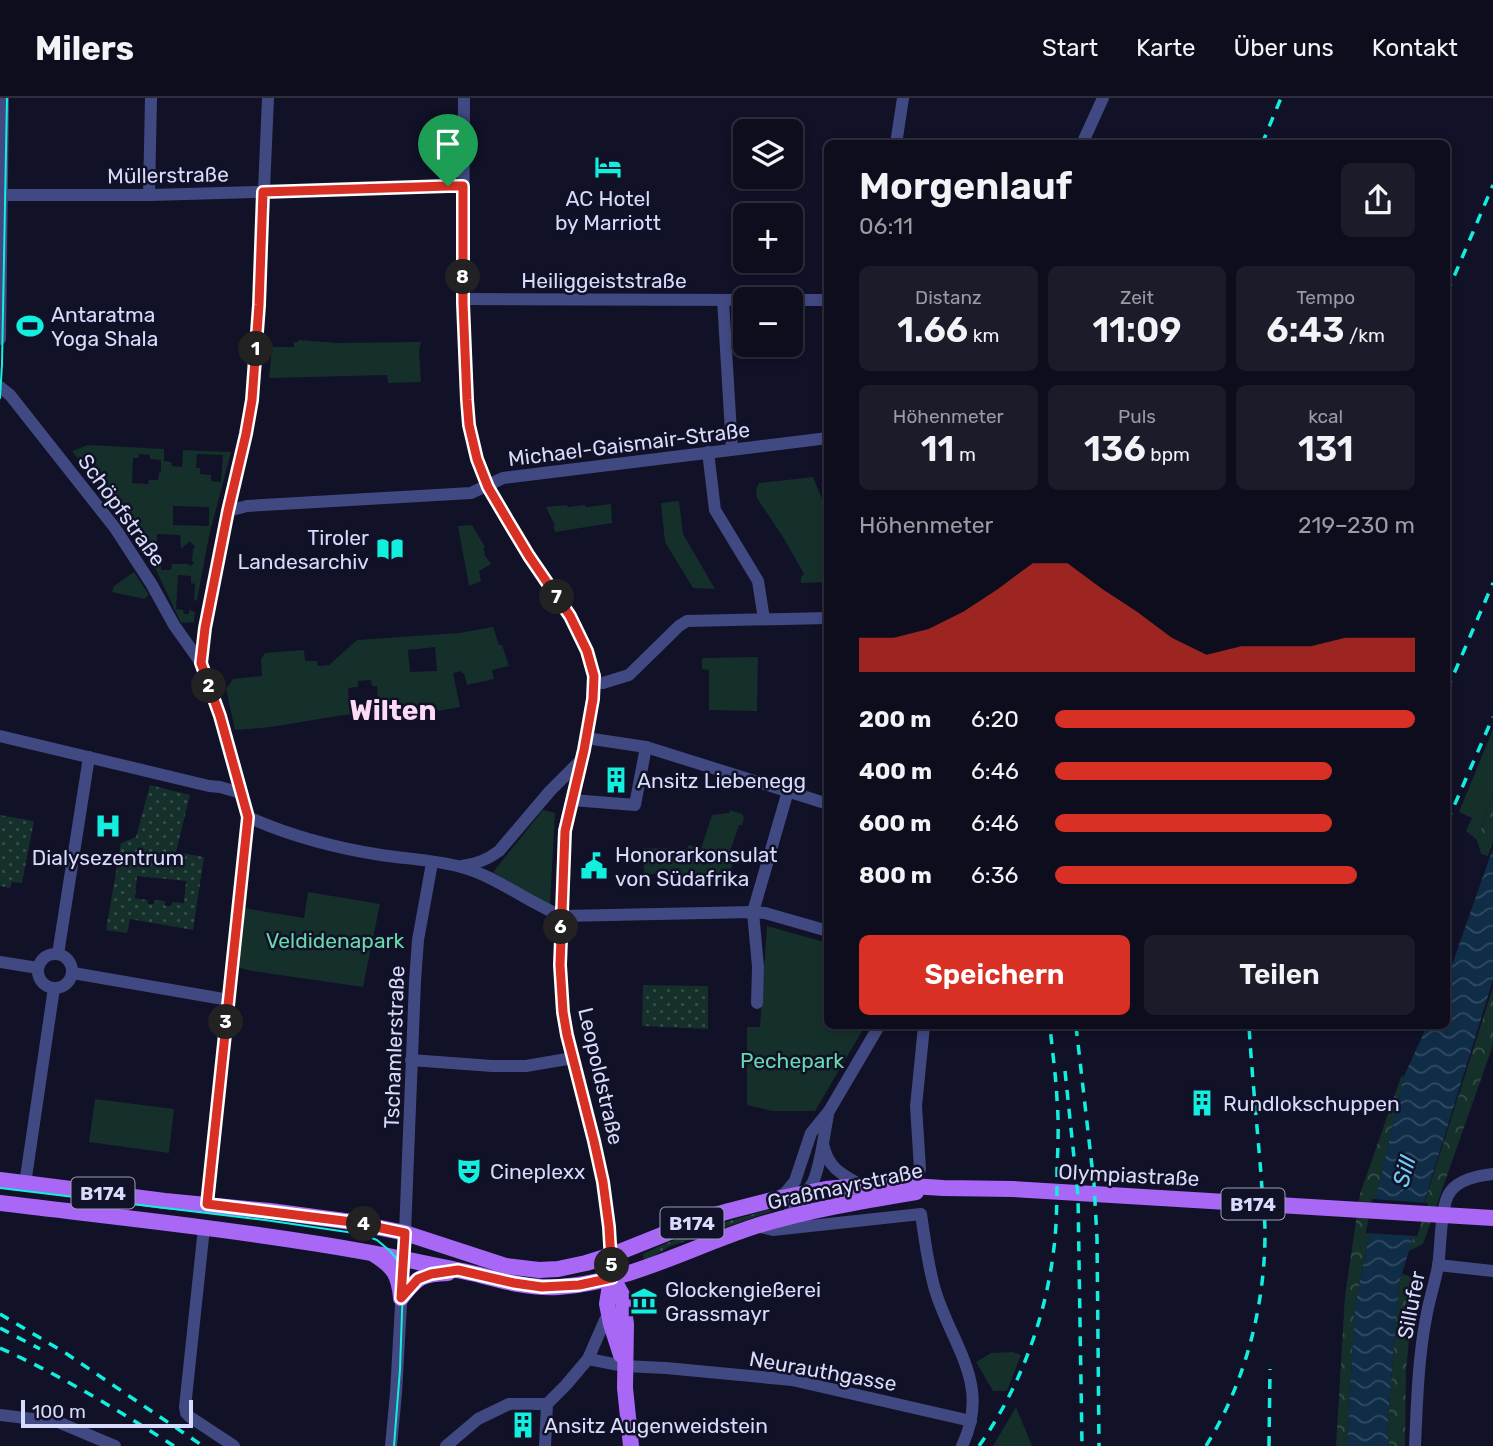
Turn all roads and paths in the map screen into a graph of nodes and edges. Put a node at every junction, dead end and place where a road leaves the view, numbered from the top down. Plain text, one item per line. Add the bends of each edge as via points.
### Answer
1 (3, 98) edge
2 (151, 98) edge
3 (268, 98) edge
4 (465, 98) edge
5 (903, 98) edge
6 (1103, 98) edge
7 (897, 140) edge
8 (1084, 140) edge
9 (463, 186) junction
10 (263, 192) junction
11 (1, 195) edge
12 (149, 195) junction
13 (463, 299) junction
14 (723, 300) junction
15 (733, 300) edge
16 (803, 300) edge
17 (824, 300) edge
18 (0, 339) edge
19 (0, 387) edge
20 (824, 438) edge
21 (732, 449) junction
22 (708, 453) junction
23 (488, 487) junction
24 (228, 511) junction
25 (824, 618) edge
26 (764, 620) junction
27 (201, 663) junction
28 (594, 682) junction
29 (0, 736) edge
30 (586, 738) junction
31 (646, 747) junction
32 (89, 757) junction
33 (582, 759) junction
34 (788, 791) junction
35 (241, 793) junction
36 (572, 800) junction
37 (824, 803) edge
38 (248, 817) junction
39 (432, 863) junction
40 (459, 866) junction
41 (753, 912) junction
42 (562, 916) junction
43 (824, 930) edge
44 (58, 954) junction
45 (0, 962) edge
46 (38, 968) junction
47 (73, 973) junction
48 (54, 988) junction
49 (229, 1000) junction
50 (757, 1003) dead end
51 (877, 1029) edge
52 (924, 1029) edge
53 (573, 1058) junction
54 (411, 1060) junction
55 (829, 1111) junction
56 (823, 1140) junction
57 (920, 1169) dead end
58 (1493, 1174) edge
59 (0, 1180) edge
60 (25, 1184) junction
61 (861, 1185) junction
62 (943, 1188) junction
63 (1013, 1189) joint
64 (805, 1193) junction
65 (776, 1199) junction
66 (0, 1203) edge
67 (207, 1204) junction
68 (786, 1218) junction
69 (1493, 1218) edge
70 (755, 1226) junction
71 (204, 1228) junction
72 (405, 1233) junction
73 (370, 1252) junction
74 (612, 1255) junction
75 (403, 1258) junction
76 (1438, 1265) junction
77 (458, 1270) junction
78 (1493, 1271) edge
79 (612, 1278) junction
80 (401, 1298) junction
81 (609, 1316) junction
82 (588, 1359) junction
83 (624, 1366) junction
84 (547, 1404) junction
85 (0, 1415) edge
86 (971, 1421) junction
87 (115, 1446) edge
88 (234, 1446) edge
89 (391, 1446) edge
90 (446, 1446) edge
91 (545, 1446) edge
92 (631, 1446) edge
93 (962, 1446) edge
94 (1415, 1446) edge

1 - 11 street
2 - 12 street
3 - 10 street
4 - 9 street, Leopoldstraße
5 - 7 street
6 - 8 street
9 - 10 street, Müllerstraße
9 - 13 street, Leopoldstraße
10 - 12 street, Müllerstraße
10 - 24 street via 252,400
11 - 12 street, Müllerstraße
11 - 18 street
13 - 14 street, Heiliggeiststraße
13 - 23 street, Leopoldstraße via 469,425
14 - 15 street, Heiliggeiststraße
14 - 21 street
16 - 17 street
19 - 27 street, Schöpfstraße via 115,528
20 - 21 street, Michael-Gaismair-Straße
21 - 22 street, Michael-Gaismair-Straße
22 - 23 street, Michael-Gaismair-Straße via 503,478
22 - 26 street via 715,510 758,580
23 - 24 street, Michael-Gaismair-Straße via 471,493 247,506
23 - 28 street, Leopoldstraße via 570,616 589,657
24 - 27 street
25 - 26 street
26 - 28 street via 684,622 629,675
27 - 35 street
28 - 30 street, Leopoldstraße
29 - 32 street
30 - 31 street
30 - 33 street, Leopoldstraße
31 - 34 street
31 - 36 street via 635,805
32 - 35 street
32 - 44 street
33 - 36 street, Leopoldstraße
33 - 40 street via 499,851 489,859
34 - 37 street
34 - 41 street
35 - 38 street
36 - 42 street, Leopoldstraße via 565,831
38 - 39 street via 318,841
38 - 49 street
39 - 40 street
39 - 54 street, Tschamlerstraße via 418,940
40 - 42 street
41 - 42 street
41 - 43 street
41 - 50 street
42 - 53 street, Leopoldstraße via 561,993
44 - 46 street via 43,958
44 - 47 street via 71,963
45 - 46 street
46 - 48 street via 43,984
47 - 48 street via 68,983
47 - 49 street
48 - 60 street
49 - 67 street
51 - 55 street
52 - 57 street via 916,1106
53 - 54 street via 526,1066
53 - 74 street, Leopoldstraße via 603,1182
54 - 72 street, Tschamlerstraße
55 - 56 street
55 - 65 street via 810,1133 795,1181
56 - 61 street via 834,1168
56 - 64 street via 815,1175
58 - 76 street, Sillufer via 1466,1181 1447,1197
59 - 60 main road, B174
60 - 67 main road, B174
61 - 62 main road, Graßmayrstraße / B174
61 - 64 main road, Graßmayrstraße / B174
62 - 63 main road, Graßmayrstraße / B174
62 - 68 main road, Graßmayrstraße / B174
63 - 69 main road, Olympiastraße / B174
64 - 65 main road, Graßmayrstraße / B174
64 - 68 street
65 - 74 main road, Graßmayrstraße / B174 via 702,1219
66 - 71 main road, B174
67 - 72 main road, B174
68 - 70 main road, Graßmayrstraße / B174
70 - 79 main road, Graßmayrstraße / B174
70 - 86 street, Graßmayrstraße via 773,1230 921,1214 937,1296 973,1388
71 - 73 main road, B174
71 - 88 street via 185,1407 186,1413
72 - 74 main road, B174 via 528,1269 567,1267
72 - 75 street, Tschamlerstraße
73 - 75 main road, B174
73 - 80 main road via 394,1271
74 - 79 main road, Leopoldstraße
75 - 77 main road, B174
75 - 80 street, Tschamlerstraße
76 - 78 street
76 - 94 street, Sillufer via 1421,1356
77 - 79 main road, B174 via 542,1287
77 - 80 main road via 418,1279
79 - 81 main road, Leopoldstraße
79 - 83 main road, Leopoldstraße via 622,1294
80 - 89 street, Tschamlerstraße
81 - 82 street
81 - 83 main road, Leopoldstraße
82 - 83 street, Neurauthgasse
82 - 84 street
83 - 86 street, Neurauthgasse via 792,1380
83 - 92 main road, Leopoldstraße
84 - 90 street via 509,1404 478,1419
84 - 91 street
85 - 87 street via 58,1422
86 - 93 street, Graßmayrstraße

